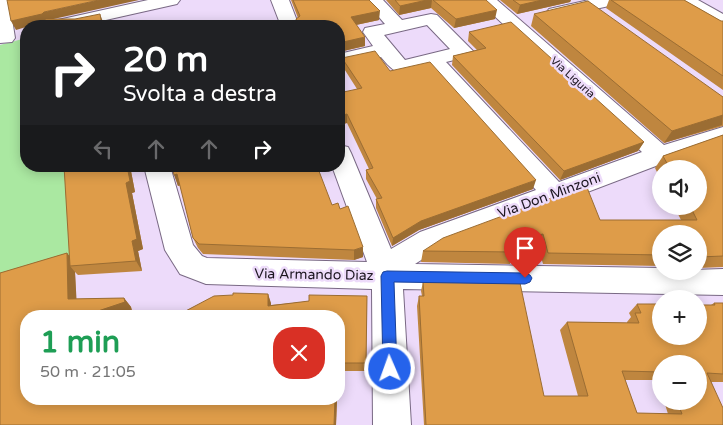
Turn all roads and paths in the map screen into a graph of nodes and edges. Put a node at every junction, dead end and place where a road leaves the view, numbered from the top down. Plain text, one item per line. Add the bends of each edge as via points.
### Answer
1 (0, 0) edge
2 (171, 0) edge
3 (280, 0) edge
4 (373, 0) edge
5 (486, 0) edge
6 (612, 0) edge
7 (686, 0) edge
8 (584, 2) edge
9 (115, 13) edge
10 (83, 20) edge
11 (288, 20) edge
12 (520, 21) junction
13 (611, 22) edge
14 (723, 22) edge
15 (397, 26) junction
16 (20, 34) edge
17 (2, 38) edge
18 (386, 49) junction
19 (345, 59) edge
20 (432, 60) junction
21 (723, 135) edge
22 (660, 155) junction
23 (345, 168) edge
24 (159, 172) edge
25 (554, 193) junction
26 (387, 276) junction
27 (723, 282) edge
28 (392, 425) edge

1 - 17 street
2 - 9 street
3 - 11 street
4 - 15 street
5 - 12 street, Via Liguria
6 - 8 street
7 - 14 street
8 - 12 street
8 - 13 street
9 - 10 street
12 - 22 street, Via Liguria
15 - 18 street via 372,32
15 - 20 street via 431,19 458,35 464,52
16 - 17 street
18 - 19 street
18 - 20 street via 400,67
20 - 25 street
21 - 22 street, Via Don Minzoni
22 - 25 street, Via Don Minzoni
23 - 26 street
24 - 26 street, Via Armando Diaz via 180,250 185,260 197,268 214,272
25 - 26 street, Via Don Minzoni via 421,244 398,260
26 - 27 street, Via Armando Diaz
26 - 28 street

